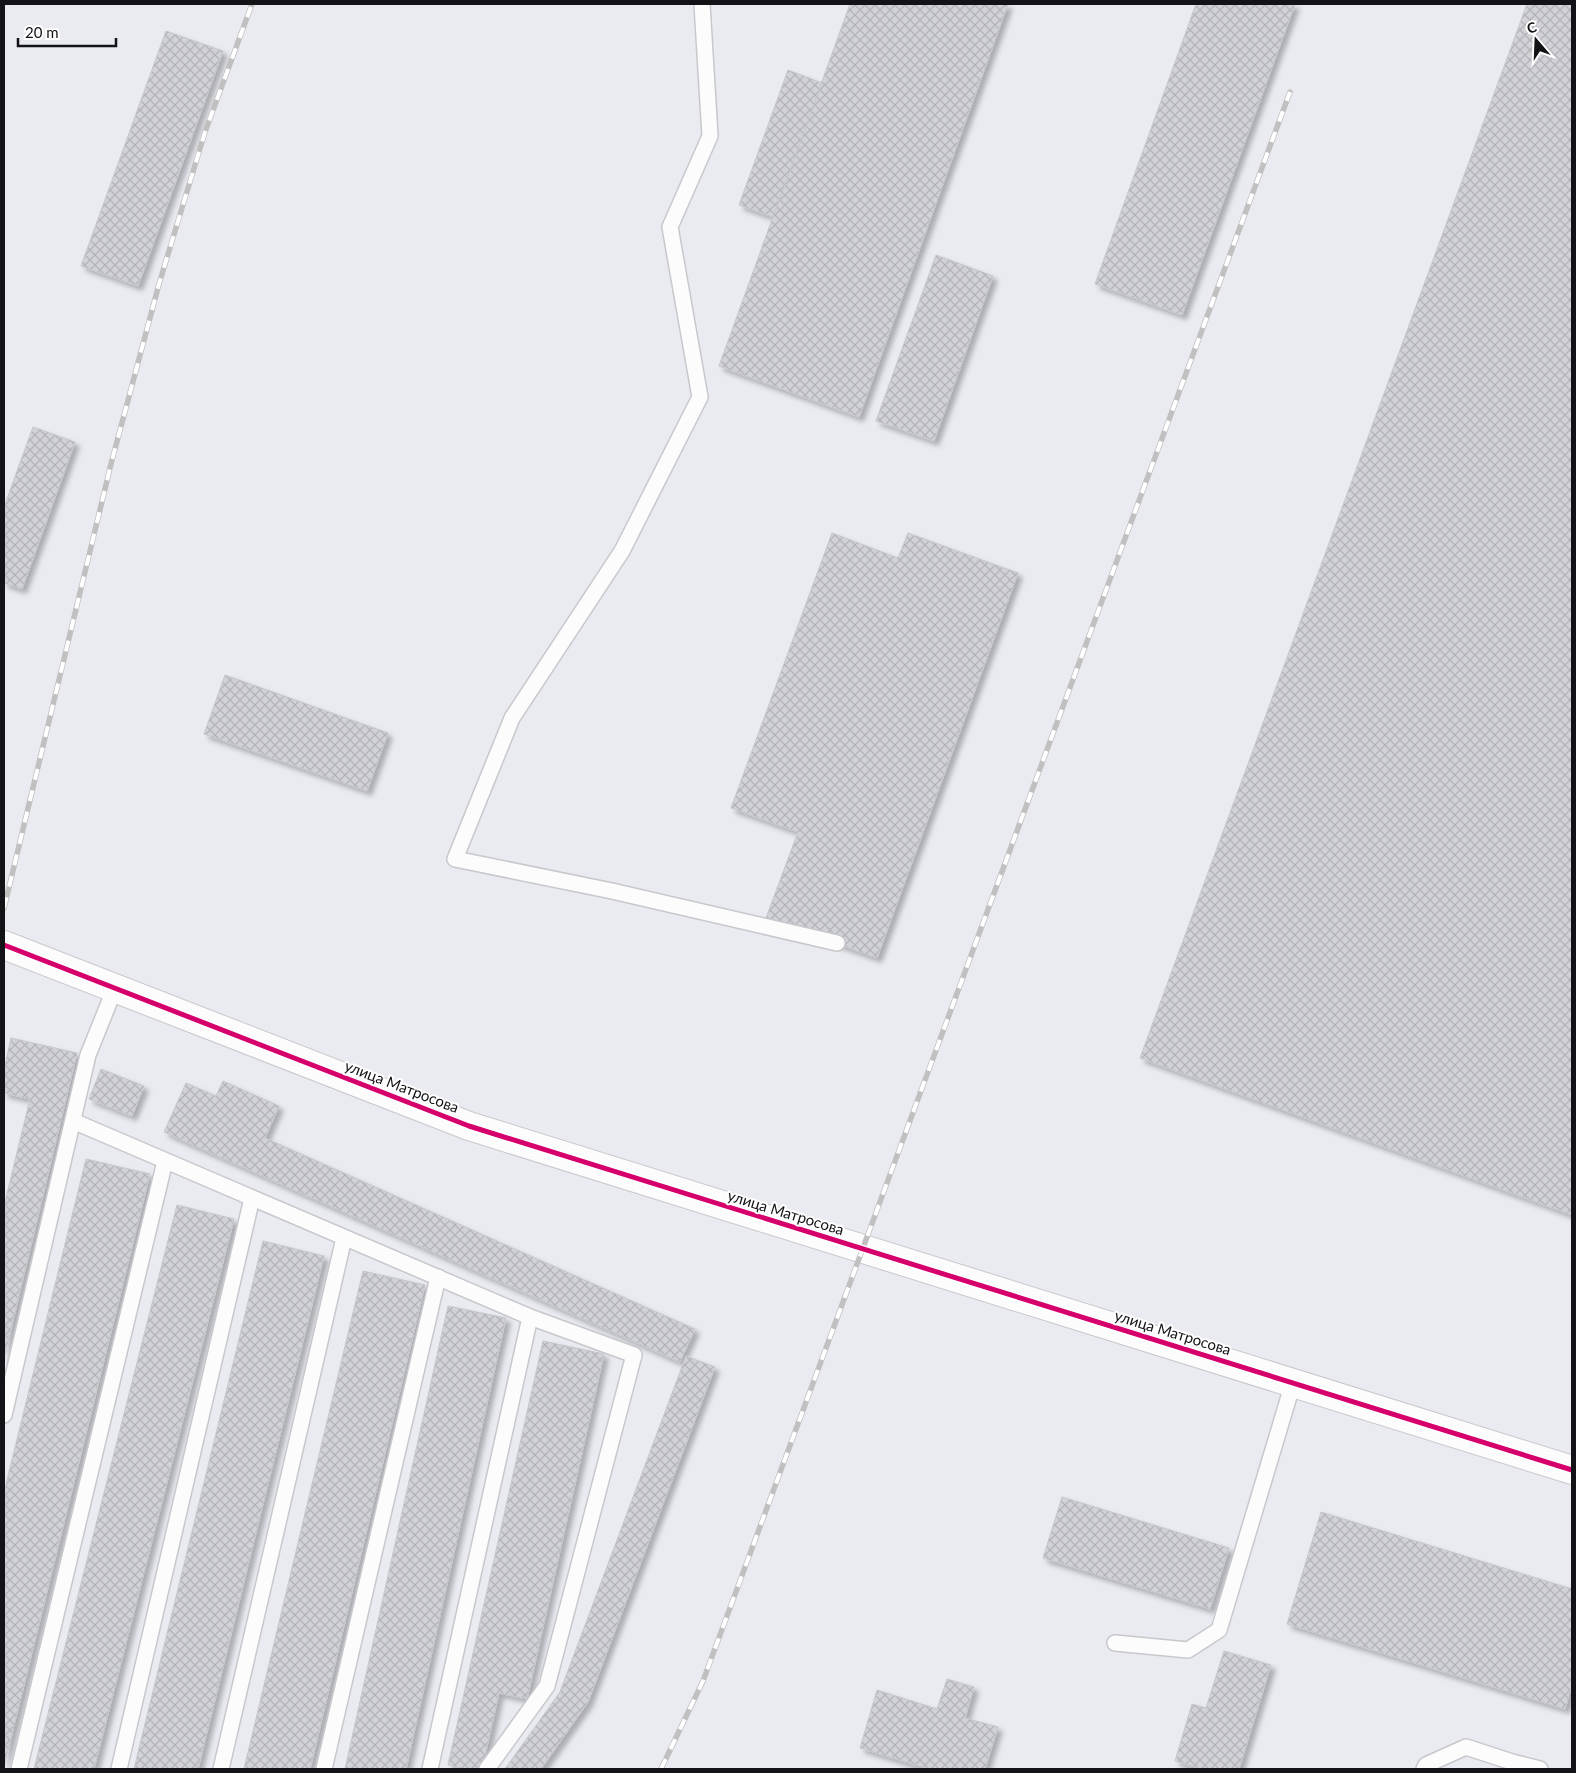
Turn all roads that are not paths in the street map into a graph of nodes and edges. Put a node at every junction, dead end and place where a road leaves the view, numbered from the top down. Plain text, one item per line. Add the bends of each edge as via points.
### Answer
1 (702, 4) edge
2 (836, 943) dead end
3 (4, 945) edge
4 (115, 988) junction
5 (73, 1121) junction
6 (165, 1161) junction
7 (252, 1198) junction
8 (344, 1238) junction
9 (438, 1278) junction
10 (530, 1317) junction
11 (1293, 1383) junction
12 (4, 1415) edge
13 (1572, 1470) edge
14 (1115, 1644) dead end
15 (19, 1769) edge
16 (119, 1769) edge
17 (221, 1769) edge
18 (324, 1769) edge
19 (430, 1769) edge
20 (488, 1769) edge
21 (1424, 1769) edge
22 (1540, 1769) edge

1 - 2 lane via 710,136 670,227 700,397 622,550 512,718 455,859 612,891
3 - 4 street, улица Матросова
4 - 5 lane via 88,1055
4 - 11 street, улица Матросова via 469,1126
5 - 6 lane
5 - 12 lane
6 - 7 lane
6 - 15 lane
7 - 8 lane
7 - 16 lane
8 - 9 lane
8 - 17 lane
9 - 10 lane
9 - 18 lane
10 - 19 lane
10 - 20 lane via 634,1355 547,1686
11 - 13 street, улица Матросова
11 - 14 lane via 1219,1630 1188,1650
21 - 22 lane via 1426,1764 1466,1747

